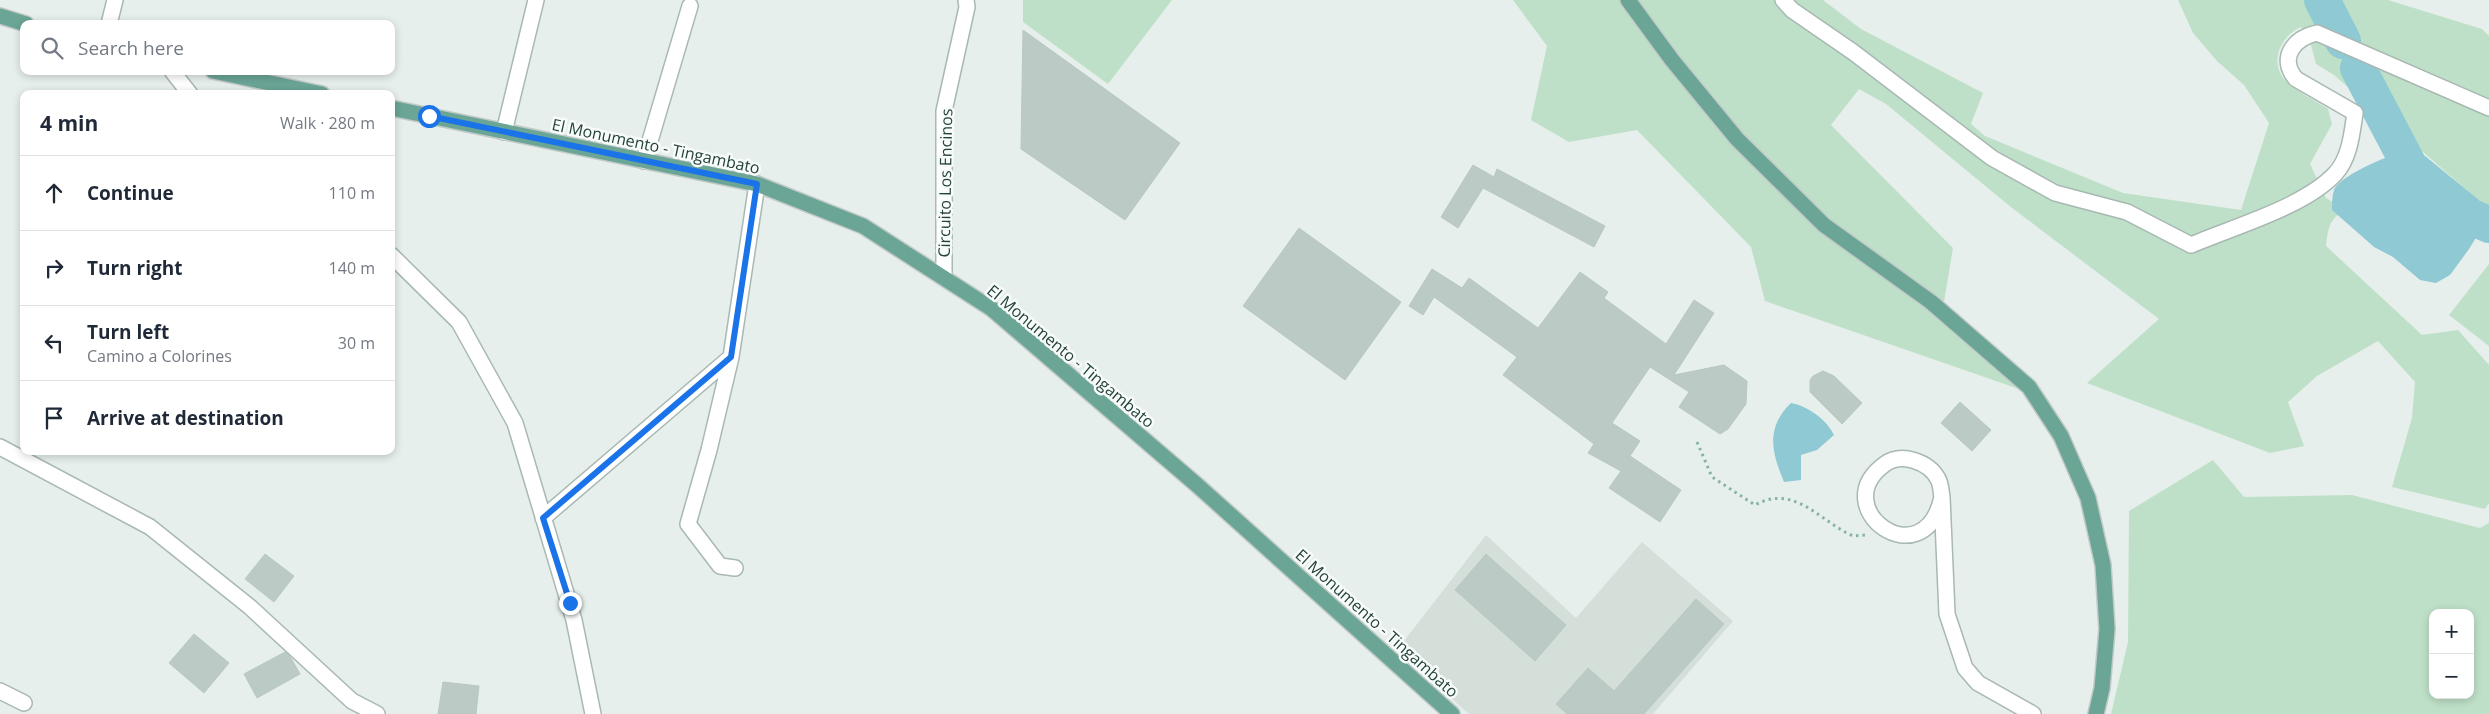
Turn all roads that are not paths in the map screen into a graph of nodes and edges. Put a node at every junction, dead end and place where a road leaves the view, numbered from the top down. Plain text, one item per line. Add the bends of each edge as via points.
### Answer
1 (115, 0) edge
2 (536, 0) edge
3 (966, 0) edge
4 (1628, 0) edge
5 (1783, 0) edge
6 (690, 6) dead end
7 (0, 16) edge
8 (110, 20) edge
9 (20, 22) edge
10 (175, 75) edge
11 (232, 75) edge
12 (187, 90) edge
13 (303, 90) edge
14 (2489, 108) edge
15 (395, 109) edge
16 (504, 132) junction
17 (644, 161) junction
18 (757, 184) junction
19 (395, 259) edge
20 (944, 278) junction
21 (731, 357) junction
22 (0, 447) edge
23 (1942, 497) junction
24 (543, 518) junction
25 (735, 568) dead end
26 (0, 691) edge
27 (24, 703) dead end
28 (377, 714) edge
29 (593, 714) edge
30 (1452, 714) edge
31 (2033, 714) edge
32 (2096, 714) edge

1 - 8 street
2 - 16 street
3 - 20 street, Circuito Los Encinos via 944,111
4 - 32 main road via 1737,139 1824,225 1931,302 2029,387 2061,436 2088,498 2103,565 2107,629 2102,688
5 - 14 street via 1792,10 1853,52 1992,158 2055,193 2127,212 2191,245 2305,198 2336,174 2351,143 2354,113 2291,74 2288,54 2304,36 2317,33
6 - 17 street
7 - 9 main road
10 - 12 street
11 - 13 main road
15 - 16 main road, El Monumento - Tingambato
16 - 17 main road, El Monumento - Tingambato
17 - 18 main road, El Monumento - Tingambato
18 - 20 main road, El Monumento - Tingambato via 863,226
18 - 21 street
19 - 24 street via 459,322 515,423
20 - 30 main road, El Monumento - Tingambato via 992,309 1190,479
21 - 24 street
21 - 25 street via 688,524 720,566
22 - 28 street via 150,527 250,608 352,701
23 - 23 street via 1938,478 1925,464 1906,458 1887,462 1872,475 1866,493 1868,512 1880,528 1896,535 1913,534 1928,527 1939,514
23 - 31 street via 1947,614 1965,668 1978,683
24 - 29 street via 574,620
26 - 27 street

